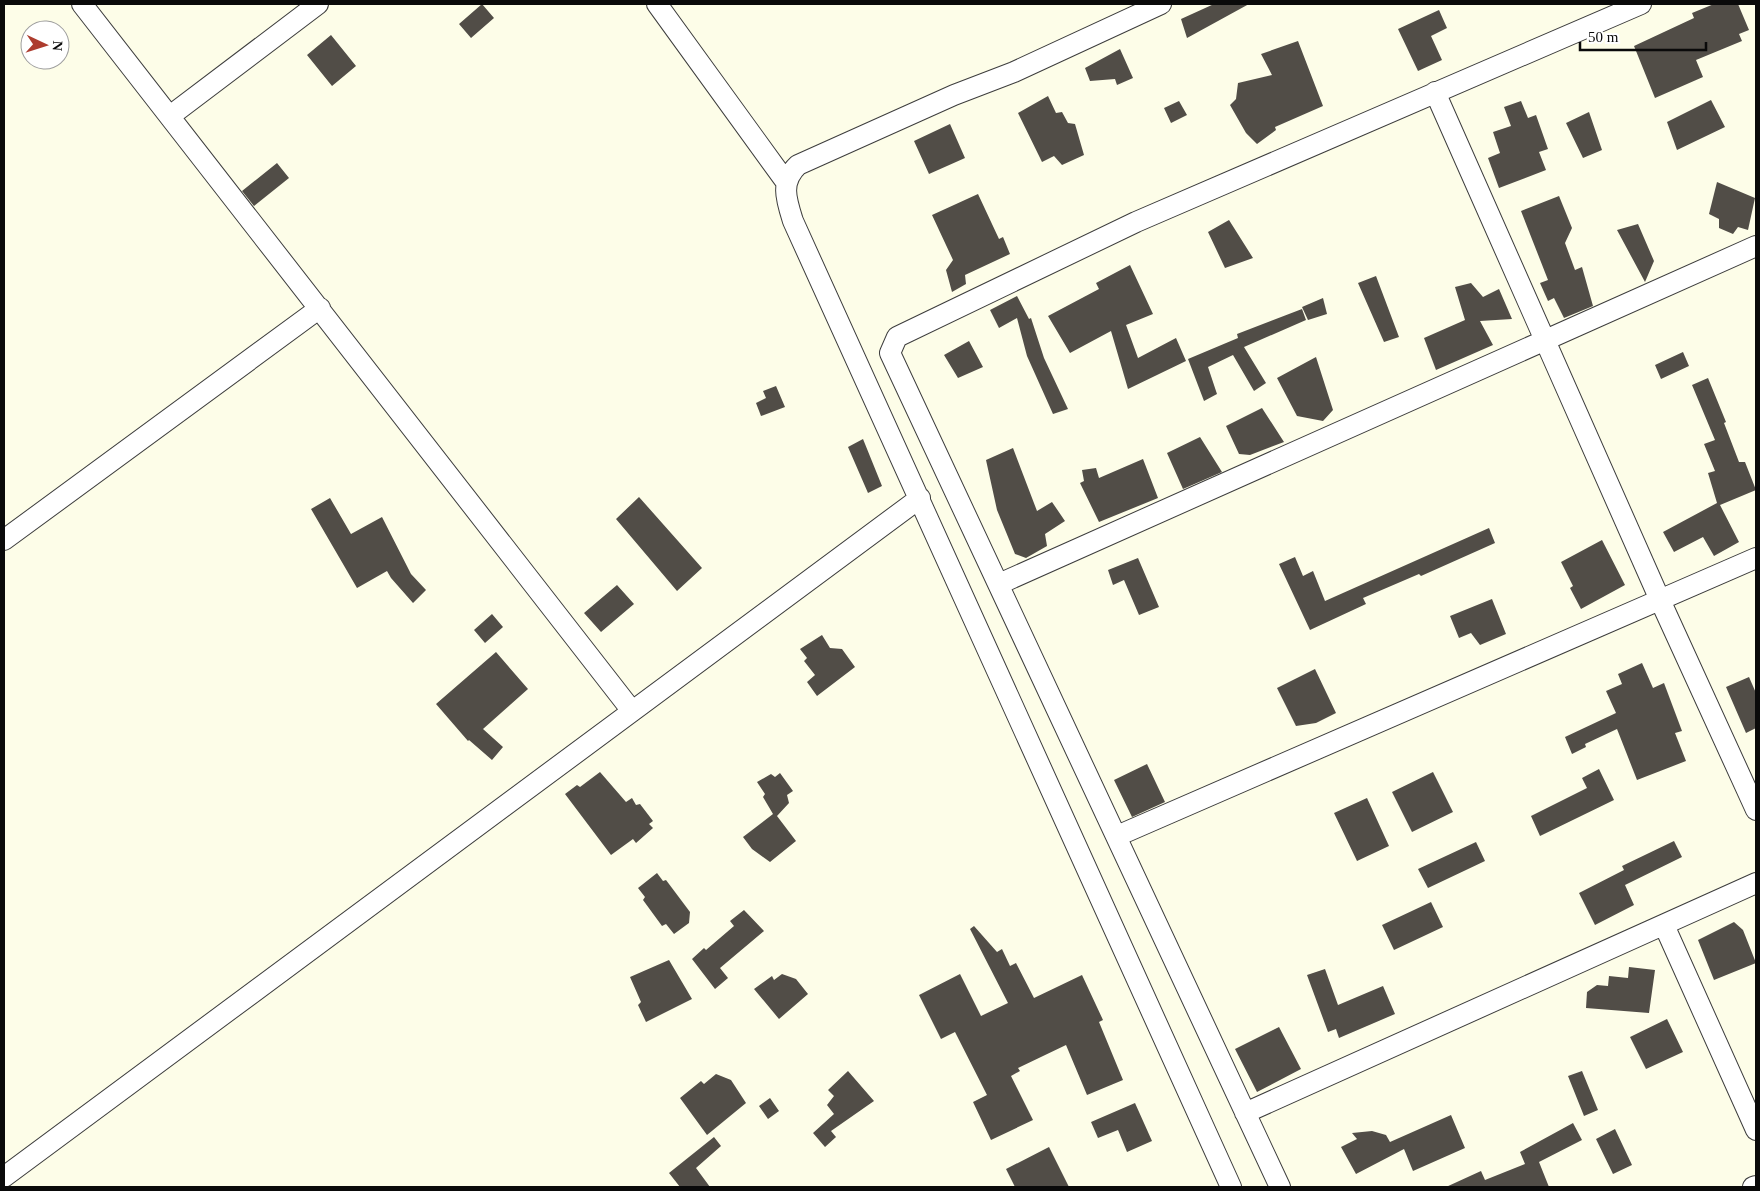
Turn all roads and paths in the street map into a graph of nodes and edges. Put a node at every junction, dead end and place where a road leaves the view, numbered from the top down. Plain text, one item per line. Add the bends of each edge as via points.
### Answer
1 (82, 4) edge
2 (318, 4) edge
3 (657, 4) edge
4 (1162, 4) edge
5 (1641, 4) edge
6 (1435, 92) junction
7 (170, 116) junction
8 (786, 182) junction
9 (1756, 246) edge
10 (320, 308) junction
11 (1545, 339) junction
12 (920, 498) junction
13 (4, 540) edge
14 (1756, 558) edge
15 (999, 584) junction
16 (1660, 600) junction
17 (632, 711) junction
18 (1756, 810) edge
19 (1117, 836) junction
20 (1756, 883) edge
21 (1664, 925) junction
22 (1245, 1113) junction
23 (1756, 1130) edge
24 (4, 1177) edge
25 (1231, 1187) edge
26 (1280, 1187) edge

1 - 7 street
2 - 7 street
3 - 8 street
4 - 8 street via 813,158 790,173
5 - 6 street
6 - 11 street
6 - 15 street via 1136,222 897,337 890,353
7 - 10 street
8 - 12 street via 785,197 793,221
9 - 11 street
10 - 13 street
10 - 17 street
11 - 15 street
11 - 16 street
12 - 17 street
12 - 25 street
14 - 16 street
15 - 19 street
16 - 18 street
16 - 19 street
17 - 24 street
19 - 22 street
20 - 21 street
21 - 22 street
21 - 23 street
22 - 26 street

